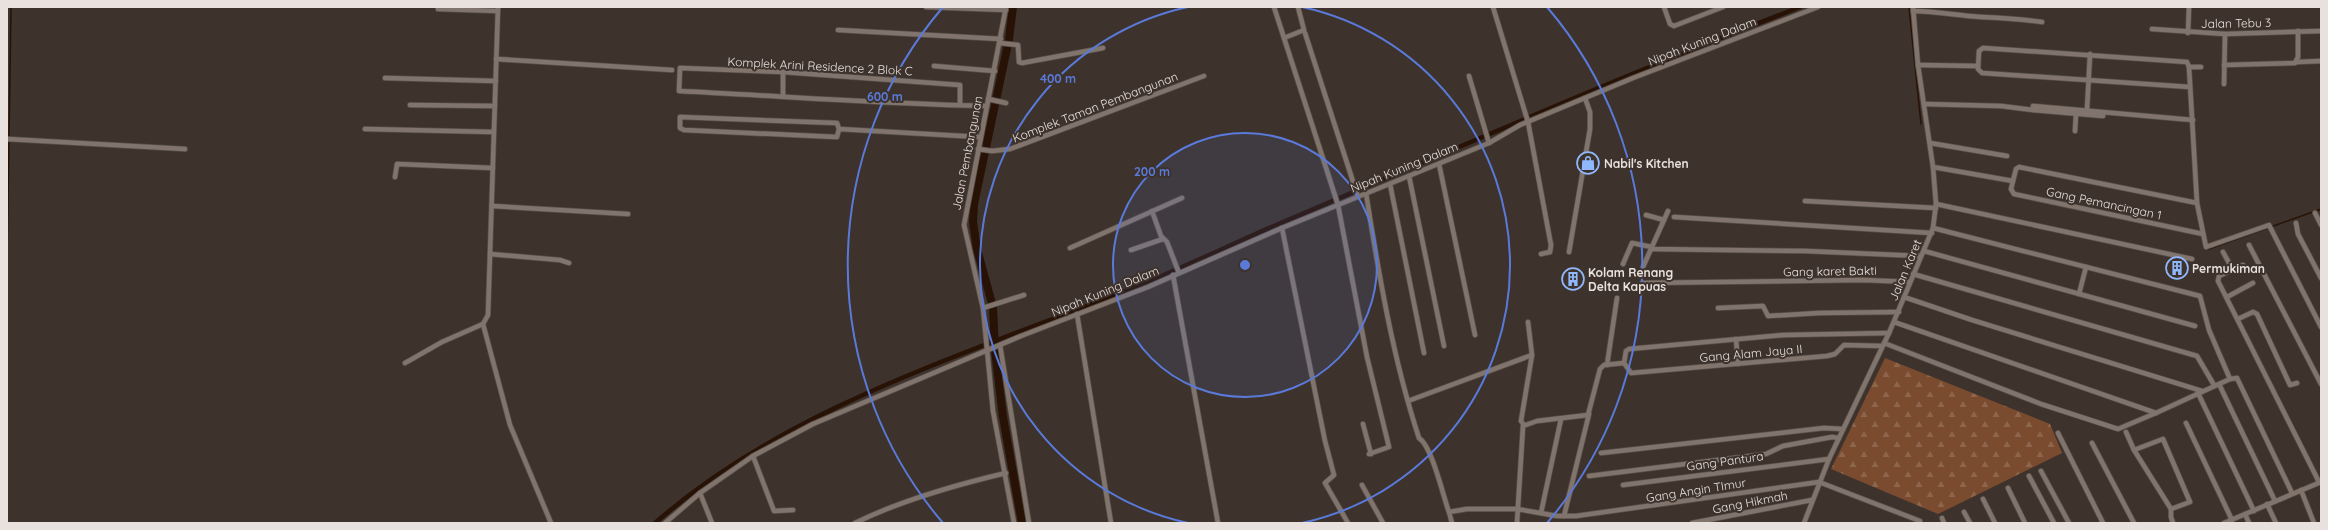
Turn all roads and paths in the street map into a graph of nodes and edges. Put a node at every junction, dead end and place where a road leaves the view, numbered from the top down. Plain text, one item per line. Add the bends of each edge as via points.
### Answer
1 (926, 7) edge
2 (1274, 7) edge
3 (1298, 7) edge
4 (1493, 7) edge
5 (1664, 7) edge
6 (1723, 7) edge
7 (1818, 7) edge
8 (2189, 7) edge
9 (438, 9) dead end
10 (498, 9) edge
11 (1006, 9) edge
12 (1913, 9) edge
13 (2042, 22) dead end
14 (2152, 29) dead end
15 (838, 30) dead end
16 (2321, 30) edge
17 (2298, 31) junction
18 (1305, 33) dead end
19 (2188, 33) junction
20 (2225, 34) junction
21 (1284, 38) junction
22 (1001, 41) junction
23 (1103, 48) dead end
24 (2090, 54) junction
25 (496, 59) junction
26 (2321, 61) edge
27 (2297, 62) junction
28 (1918, 65) junction
29 (2224, 65) junction
30 (934, 66) dead end
31 (1978, 66) junction
32 (2189, 67) junction
33 (2201, 67) dead end
34 (672, 70) dead end
35 (995, 71) junction
36 (783, 72) junction
37 (1204, 76) dead end
38 (1469, 76) dead end
39 (385, 78) dead end
40 (2088, 80) junction
41 (496, 81) junction
42 (2224, 84) dead end
43 (2190, 87) junction
44 (783, 96) junction
45 (1585, 98) junction
46 (988, 99) junction
47 (1006, 103) dead end
48 (1924, 104) junction
49 (410, 105) dead end
50 (960, 105) junction
51 (495, 106) junction
52 (987, 106) junction
53 (2033, 110) junction
54 (2087, 110) junction
55 (2076, 114) junction
56 (2103, 116) dead end
57 (1528, 120) junction
58 (2193, 120) junction
59 (365, 129) dead end
60 (839, 129) junction
61 (2075, 131) dead end
62 (494, 132) junction
63 (980, 137) junction
64 (9, 139) edge
65 (1487, 139) junction
66 (1930, 143) junction
67 (185, 149) dead end
68 (979, 149) junction
69 (2007, 156) dead end
70 (1439, 164) junction
71 (1933, 167) junction
72 (493, 168) junction
73 (1409, 176) junction
74 (395, 177) dead end
75 (2013, 181) junction
76 (1390, 184) junction
77 (1366, 193) junction
78 (1358, 197) junction
79 (1182, 198) dead end
80 (1804, 201) dead end
81 (2197, 203) junction
82 (1338, 205) junction
83 (492, 206) junction
84 (1936, 206) junction
85 (1152, 211) junction
86 (1668, 211) dead end
87 (2315, 213) dead end
88 (628, 214) dead end
89 (1646, 215) dead end
90 (1674, 217) dead end
91 (1664, 220) junction
92 (2296, 223) dead end
93 (2321, 225) edge
94 (1282, 228) junction
95 (1933, 231) junction
96 (2204, 234) junction
97 (1163, 239) junction
98 (2249, 244) dead end
99 (1070, 248) dead end
100 (1652, 248) junction
101 (1131, 250) dead end
102 (1924, 251) junction
103 (1569, 252) dead end
104 (2223, 252) dead end
105 (490, 254) junction
106 (1541, 254) dead end
107 (1921, 256) junction
108 (2192, 259) dead end
109 (569, 263) dead end
110 (1623, 264) dead end
111 (2243, 265) dead end
112 (2086, 266) junction
113 (1643, 267) dead end
114 (1178, 270) junction
115 (2233, 270) junction
116 (1913, 274) junction
117 (1172, 275) junction
118 (2321, 278) edge
119 (1910, 282) junction
120 (1642, 283) dead end
121 (2253, 283) dead end
122 (2079, 294) junction
123 (1024, 295) dead end
124 (1904, 297) junction
125 (2227, 297) junction
126 (1617, 298) dead end
127 (985, 308) junction
128 (1718, 308) dead end
129 (1899, 312) junction
130 (1076, 314) junction
131 (2238, 319) junction
132 (1528, 322) dead end
133 (1894, 322) junction
134 (483, 324) junction
135 (2195, 326) dead end
136 (2321, 326) edge
137 (1889, 333) junction
138 (1475, 335) dead end
139 (1736, 339) junction
140 (1883, 344) junction
141 (999, 346) junction
142 (1444, 346) dead end
143 (988, 350) junction
144 (1424, 353) dead end
145 (1532, 355) junction
146 (405, 363) dead end
147 (1624, 363) junction
148 (1738, 364) junction
149 (1607, 365) junction
150 (2230, 379) junction
151 (2297, 383) dead end
152 (2321, 384) edge
153 (2217, 385) junction
154 (2200, 392) junction
155 (1408, 401) junction
156 (2156, 413) junction
157 (1589, 414) junction
158 (1561, 419) junction
159 (2186, 423) dead end
160 (1363, 424) dead end
161 (1524, 425) junction
162 (1843, 429) junction
163 (2126, 432) dead end
164 (2058, 433) dead end
165 (1839, 438) junction
166 (2092, 443) dead end
167 (2134, 450) junction
168 (1601, 453) dead end
169 (753, 456) junction
170 (1829, 459) junction
171 (2041, 471) dead end
172 (1006, 473) junction
173 (1589, 476) dead end
174 (2029, 476) dead end
175 (1819, 482) junction
176 (2320, 482) edge
177 (1362, 485) dead end
178 (1623, 485) dead end
179 (2008, 488) dead end
180 (2301, 490) junction
181 (700, 493) junction
182 (2292, 493) junction
183 (1812, 500) junction
184 (1983, 500) dead end
185 (2275, 501) junction
186 (2267, 504) junction
187 (1517, 509) junction
188 (2171, 509) junction
189 (793, 510) dead end
190 (2254, 511) junction
191 (1449, 512) junction
192 (1964, 512) dead end
193 (1541, 513) junction
194 (2245, 514) junction
195 (1564, 516) junction
196 (2232, 520) junction
197 (1920, 521) dead end
198 (1218, 522) edge
199 (551, 523) edge
200 (665, 523) edge
201 (712, 523) edge
202 (855, 523) edge
203 (1014, 523) edge
204 (1029, 523) edge
205 (1111, 523) edge
206 (1348, 523) edge
207 (1383, 523) edge
208 (1452, 523) edge
209 (1517, 523) edge
210 (1692, 523) edge
211 (1804, 523) edge
212 (1970, 523) edge
213 (1995, 523) edge
214 (2025, 523) edge
215 (2054, 523) edge
216 (2069, 523) edge
217 (2103, 523) edge
218 (2134, 523) edge
219 (2174, 523) edge
220 (2224, 523) edge
221 (2249, 523) edge
222 (2276, 523) edge
223 (2314, 523) edge

1 - 11 street
2 - 21 street
3 - 21 street via 1304,30
4 - 57 street
5 - 6 street via 1670,24 1674,26
7 - 45 street, Nipah Kuning Dalam
8 - 19 street
9 - 10 street
10 - 25 street
11 - 22 street, Jalan Pembangunan
12 - 13 street
12 - 28 street, Jalan Karet
14 - 19 street, Jalan Tebu 3
15 - 22 street
16 - 17 street, Jalan Tebu 3
17 - 20 street, Jalan Tebu 3
17 - 27 street
18 - 78 street
19 - 20 street, Jalan Tebu 3
20 - 29 street
21 - 82 street
22 - 23 street via 1018,45 1019,62 1022,63
22 - 35 street, Jalan Pembangunan
24 - 31 street via 1981,48
24 - 32 street via 2187,62
24 - 40 street
25 - 34 street
25 - 41 street
26 - 27 street
27 - 29 street
28 - 31 street
28 - 48 street, Jalan Karet
29 - 42 street
30 - 35 street
31 - 40 street via 1982,73
32 - 33 street
32 - 43 street
35 - 46 street, Jalan Pembangunan
36 - 44 street
36 - 44 street, Komplek Arini Residence 2 Blok C via 680,68 679,91
36 - 50 street, Komplek Arini Residence 2 Blok C via 960,85
37 - 68 street, Komplek Taman Pembangunan via 1010,150
38 - 65 street
39 - 41 street
40 - 43 street
40 - 54 street
41 - 51 street
43 - 58 street
44 - 50 street
45 - 57 street, Nipah Kuning Dalam
45 - 103 street via 1590,112 1590,129
46 - 47 street
46 - 52 street, Jalan Pembangunan
48 - 53 street via 2001,106
48 - 66 street, Jalan Karet
49 - 51 street
50 - 52 street
51 - 62 street
52 - 63 street, Jalan Pembangunan
53 - 54 street via 2034,105
53 - 55 street
54 - 58 street
55 - 56 street
55 - 61 street
57 - 65 street, Nipah Kuning Dalam
57 - 106 street via 1551,245 1550,252
58 - 81 street
59 - 62 street
60 - 60 street via 837,137 680,128 681,115 837,123
60 - 63 street
62 - 72 street
63 - 68 street, Jalan Pembangunan
64 - 67 street
65 - 70 street, Nipah Kuning Dalam
66 - 69 street
66 - 71 street, Jalan Karet
68 - 127 street, Jalan Pembangunan via 964,225
70 - 73 street, Nipah Kuning Dalam
70 - 138 street
71 - 75 street
71 - 84 street, Jalan Karet
72 - 74 street via 397,164
72 - 83 street
73 - 76 street, Nipah Kuning Dalam
73 - 142 street
75 - 81 street via 2019,167
75 - 96 street, Gang Pemancingan 1 via 2011,190 2014,194
76 - 77 street, Nipah Kuning Dalam
76 - 144 street
77 - 78 street, Nipah Kuning Dalam
77 - 155 street via 1391,335
78 - 82 street, Nipah Kuning Dalam
79 - 85 street
80 - 84 street
81 - 96 street
82 - 94 street, Nipah Kuning Dalam
82 - 160 street via 1367,357 1389,447 1370,454
83 - 88 street
83 - 105 street
84 - 95 street, Jalan Karet
84 - 108 street
85 - 97 street
85 - 99 street
86 - 91 street
87 - 93 street
89 - 91 street
90 - 95 street
91 - 100 street
92 - 118 street via 2298,234
94 - 114 street, Nipah Kuning Dalam
94 - 206 street via 1333,474 1325,483
95 - 102 street, Jalan Karet
95 - 112 street
96 - 136 street via 2207,247 2268,225
97 - 101 street
97 - 114 street via 1167,242
98 - 152 street
100 - 107 street
100 - 110 street via 1632,243
100 - 113 street
102 - 107 street, Jalan Karet
102 - 122 street
104 - 115 street
105 - 109 street
105 - 134 street via 488,316
107 - 116 street, Jalan Karet
111 - 115 street
112 - 122 street
112 - 150 street via 2200,296 2208,330
114 - 117 street, Nipah Kuning Dalam
115 - 125 street via 2218,279
116 - 119 street, Jalan Karet
116 - 153 street via 2197,356
117 - 130 street, Nipah Kuning Dalam
117 - 198 street
119 - 120 street, Gang karet Bakti via 1863,280
119 - 124 street, Jalan Karet
121 - 125 street
122 - 135 street
123 - 127 street
124 - 129 street, Jalan Karet
124 - 154 street
125 - 131 street
126 - 149 street
127 - 143 street, Jalan Pembangunan
128 - 129 street via 1763,306 1768,316
129 - 133 street, Jalan Karet
130 - 141 street, Nipah Kuning Dalam
130 - 205 street
131 - 151 street via 2253,312 2257,314 2290,385
131 - 176 street
132 - 145 street
133 - 137 street, Jalan Karet
133 - 156 street
134 - 146 street via 442,342
134 - 199 street via 510,425
137 - 139 street via 1784,335
137 - 140 street, Jalan Karet
139 - 147 street via 1629,349 1626,351
139 - 148 street
140 - 148 street, Gang Alam Jaya II via 1844,345 1835,354 1826,356
140 - 156 street, Gang Alam Jaya II via 2041,404 2118,429
140 - 162 street, Jalan Karet
141 - 143 street, Nipah Kuning Dalam
141 - 204 street
143 - 169 street, Nipah Kuning Dalam via 813,424
143 - 172 street, Jalan Pembangunan via 994,410
145 - 155 street
145 - 161 street via 1522,421
147 - 148 street, Gang Alam Jaya II via 1630,373
147 - 149 street
149 - 157 street via 1600,369
150 - 153 street, Gang Alam Jaya II
150 - 182 street via 2239,381
153 - 154 street, Gang Alam Jaya II
153 - 185 street
154 - 156 street, Gang Alam Jaya II
154 - 190 street
155 - 191 street via 1419,438 1424,441 1429,453
157 - 158 street
157 - 195 street
158 - 161 street
158 - 193 street
159 - 196 street
161 - 187 street
162 - 165 street, Jalan Karet
162 - 168 street via 1824,428
163 - 167 street
164 - 217 street
165 - 170 street, Jalan Karet
165 - 173 street via 1783,446 1766,454
166 - 218 street
167 - 188 street
167 - 188 street via 2163,439 2190,502
169 - 181 street, Nipah Kuning Dalam
169 - 189 street via 774,511
170 - 175 street, Jalan Karet
170 - 178 street, Gang Pantura
171 - 216 street
172 - 202 street via 899,504
172 - 203 street, Jalan Pembangunan
174 - 215 street
175 - 183 street, Jalan Karet
175 - 195 street, Gang Angin TImur
175 - 197 street
176 - 180 street
177 - 207 street
179 - 214 street
180 - 182 street
180 - 223 street
181 - 200 street, Nipah Kuning Dalam
181 - 201 street
182 - 185 street
183 - 210 street, Gang Hikmah
183 - 211 street, Jalan Karet
184 - 213 street
185 - 186 street
186 - 190 street
186 - 222 street
187 - 191 street, Gang Angin TImur via 1467,509
187 - 193 street, Gang Angin TImur
187 - 209 street
188 - 219 street
190 - 194 street
191 - 208 street
192 - 212 street
193 - 195 street, Gang Angin TImur
194 - 196 street
194 - 221 street
196 - 220 street

